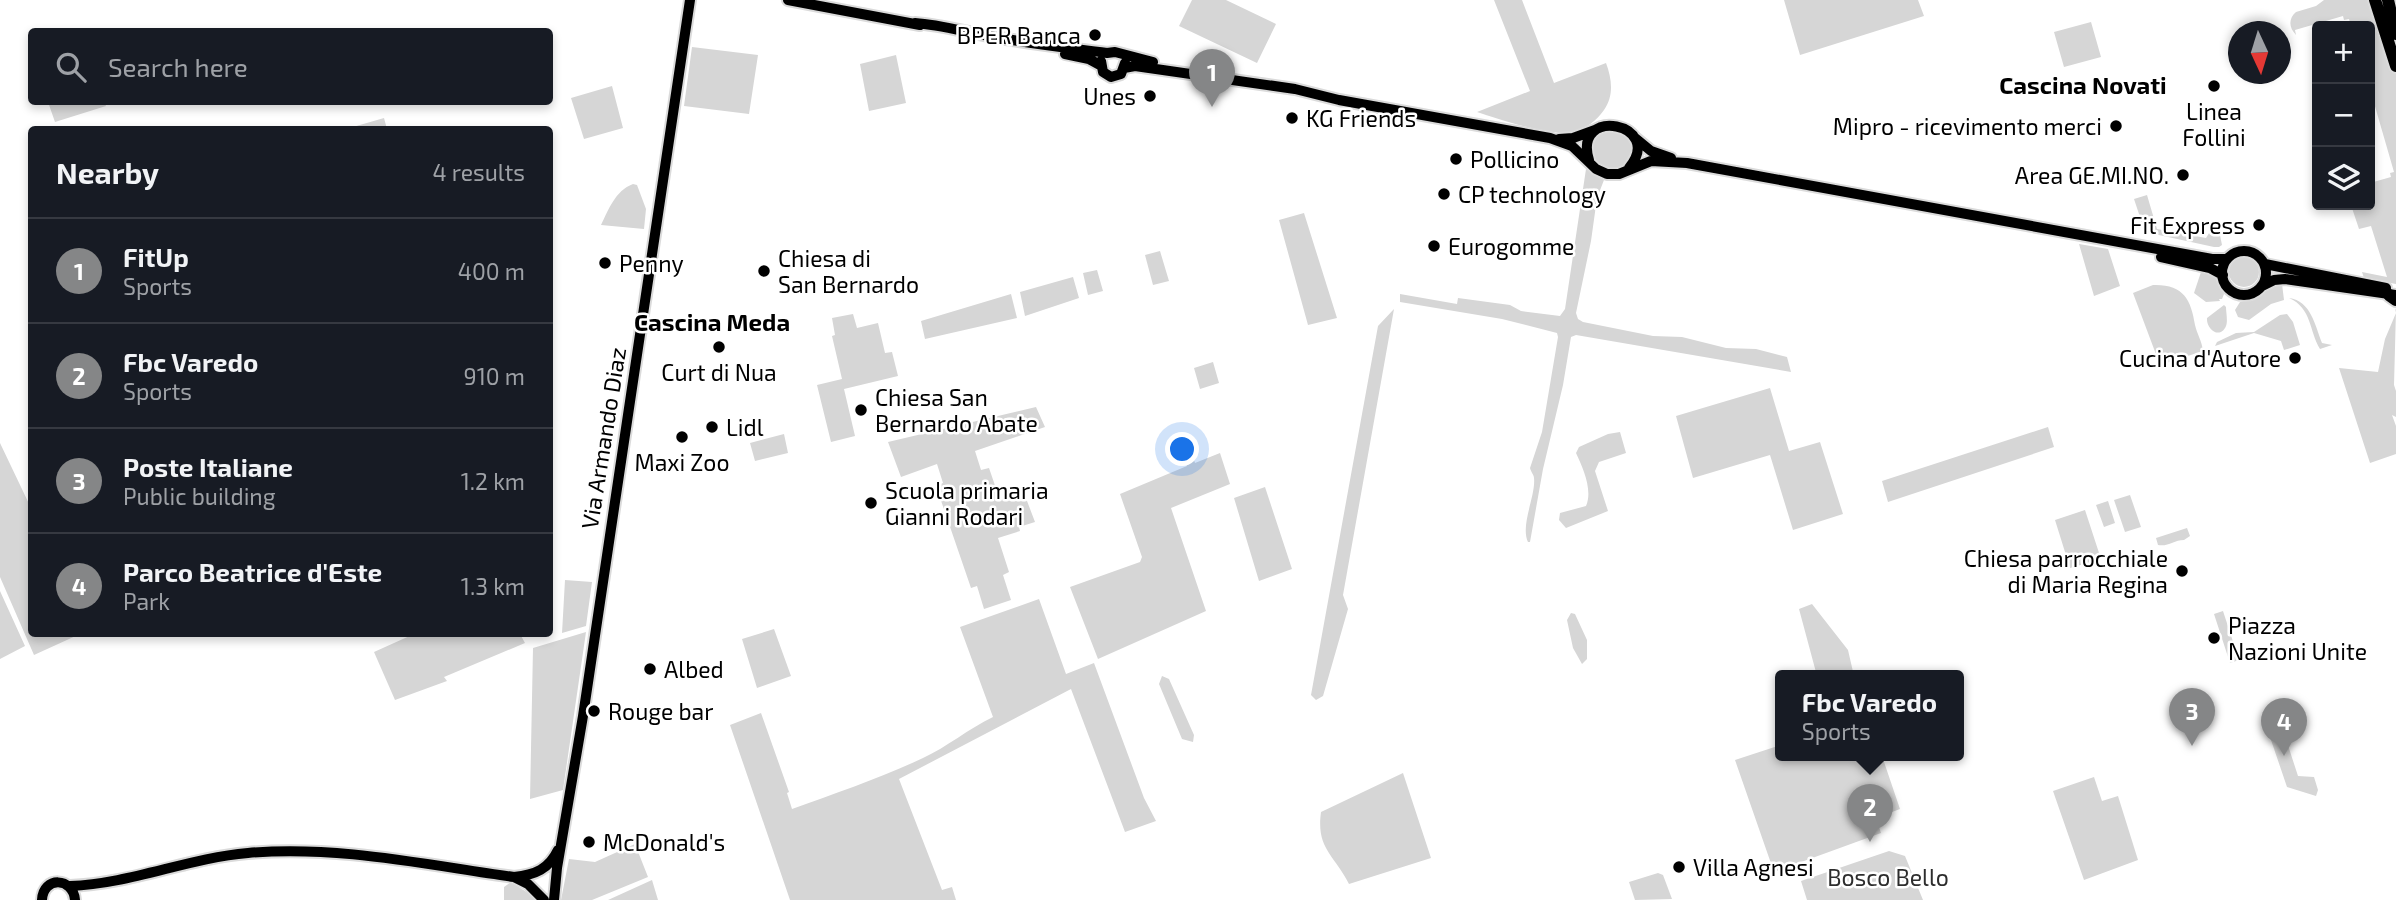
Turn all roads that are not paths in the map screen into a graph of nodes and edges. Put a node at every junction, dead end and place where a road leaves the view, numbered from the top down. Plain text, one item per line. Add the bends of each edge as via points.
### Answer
1 (789, 0) edge
2 (2375, 0) edge
3 (2388, 0) edge
4 (690, 3) edge
5 (2396, 34) edge
6 (1012, 40) junction
7 (1107, 54) junction
8 (1120, 54) junction
9 (1100, 65) junction
10 (2396, 66) edge
11 (1124, 68) junction
12 (1219, 78) junction
13 (1597, 130) junction
14 (1634, 137) junction
15 (1550, 138) junction
16 (1591, 162) junction
17 (1687, 163) junction
18 (1628, 169) junction
19 (2111, 241) junction
20 (2227, 259) junction
21 (2265, 264) junction
22 (2223, 275) junction
23 (2262, 286) junction
24 (2393, 294) edge
25 (569, 812) junction
26 (561, 845) junction
27 (536, 873) junction
28 (514, 877) junction
29 (557, 881) junction
30 (98, 883) junction
31 (528, 884) junction
32 (70, 886) junction
33 (41, 899) edge
34 (76, 900) edge
35 (544, 900) edge
36 (554, 900) edge

1 - 6 main road
2 - 10 highway
3 - 5 highway
4 - 25 main road, Via Armando Diaz
6 - 7 main road
6 - 9 main road
7 - 8 main road
7 - 9 main road
8 - 11 main road
8 - 12 main road
9 - 11 main road via 1111,76
11 - 12 main road
12 - 15 main road
13 - 14 main road via 1618,125
13 - 15 main road via 1573,138
13 - 16 main road via 1587,145
14 - 17 main road via 1651,151
14 - 18 main road via 1637,155
15 - 16 main road via 1572,146
16 - 18 main road via 1606,174
17 - 18 main road via 1651,161
17 - 19 main road
19 - 20 main road
19 - 22 main road
20 - 21 main road via 2247,251
20 - 22 main road
21 - 23 main road
21 - 24 main road
22 - 23 main road via 2228,287 2238,293 2251,293
23 - 24 main road via 2283,278
25 - 26 main road
25 - 29 main road via 563,868
26 - 27 main road
26 - 29 main road
27 - 28 main road
27 - 29 main road
28 - 30 main road via 334,852 289,851 246,853
28 - 31 main road
29 - 31 main road
29 - 36 main road
30 - 32 main road
30 - 34 main road
31 - 35 main road
32 - 33 main road via 60,881 50,884
32 - 34 main road

